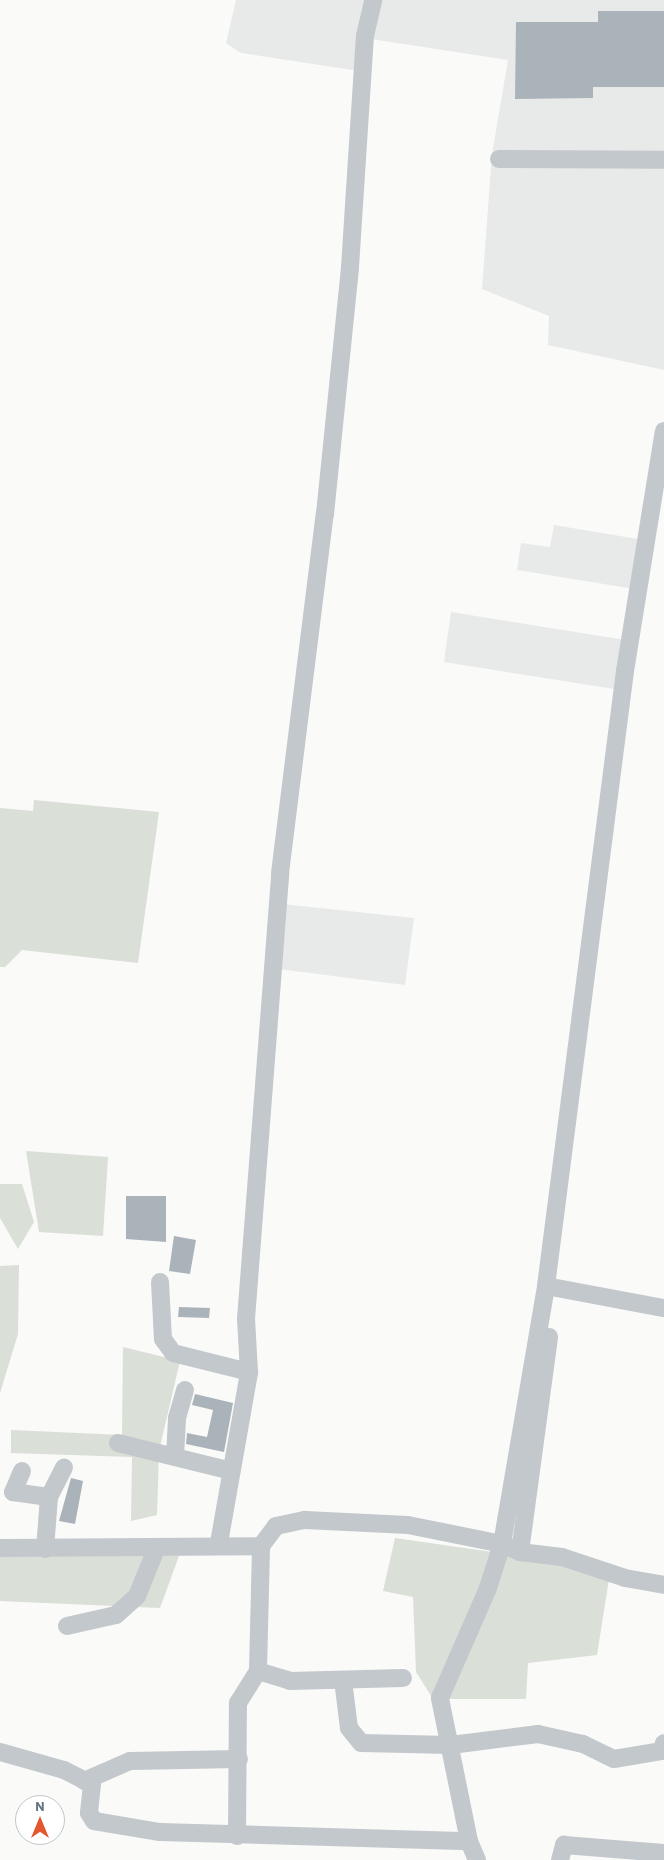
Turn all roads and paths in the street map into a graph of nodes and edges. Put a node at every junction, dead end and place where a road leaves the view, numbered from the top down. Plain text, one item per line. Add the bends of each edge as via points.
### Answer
1 (373, 0) edge
2 (499, 160) dead end
3 (664, 160) edge
4 (664, 431) edge
5 (160, 1282) dead end
6 (550, 1288) junction
7 (664, 1308) edge
8 (249, 1372) junction
9 (185, 1390) dead end
10 (118, 1443) dead end
11 (175, 1457) junction
12 (64, 1468) dead end
13 (22, 1471) dead end
14 (232, 1471) junction
15 (49, 1497) junction
16 (219, 1543) junction
17 (502, 1544) junction
18 (261, 1546) junction
19 (157, 1547) junction
20 (0, 1548) edge
21 (45, 1548) junction
22 (520, 1552) junction
23 (664, 1585) edge
24 (66, 1626) dead end
25 (258, 1671) junction
26 (403, 1678) dead end
27 (343, 1680) junction
28 (664, 1743) edge
29 (451, 1744) junction
30 (0, 1752) edge
31 (238, 1760) junction
32 (84, 1781) junction
33 (237, 1836) junction
34 (469, 1841) junction
35 (664, 1854) edge
36 (477, 1860) edge
37 (560, 1860) edge

1 - 8 street via 365,36 350,267 325,514 280,873 247,1291
2 - 3 street
4 - 6 street via 625,671
5 - 8 street via 163,1339 173,1353
6 - 7 street
6 - 17 street
6 - 22 street
8 - 14 street
9 - 11 street via 177,1418
10 - 11 street
11 - 14 street
12 - 15 street
13 - 15 street via 13,1492
14 - 16 street
15 - 21 street
16 - 18 street
16 - 19 street
17 - 18 street via 408,1525 305,1520 276,1526
17 - 22 street
17 - 29 street via 488,1588 440,1698
18 - 25 street
19 - 21 street
19 - 24 street via 137,1596 116,1616
20 - 21 street
22 - 23 street via 562,1557 625,1578
25 - 27 street via 290,1681
25 - 31 street via 238,1703
26 - 27 street
27 - 29 street via 349,1728 361,1742
28 - 29 street via 662,1751 614,1760 584,1744 538,1734
29 - 34 street
30 - 32 street via 64,1770
31 - 32 street via 130,1762
31 - 33 street
32 - 33 street via 92,1784 89,1813 94,1821 160,1832
33 - 34 street
34 - 36 street
35 - 37 street via 564,1845

